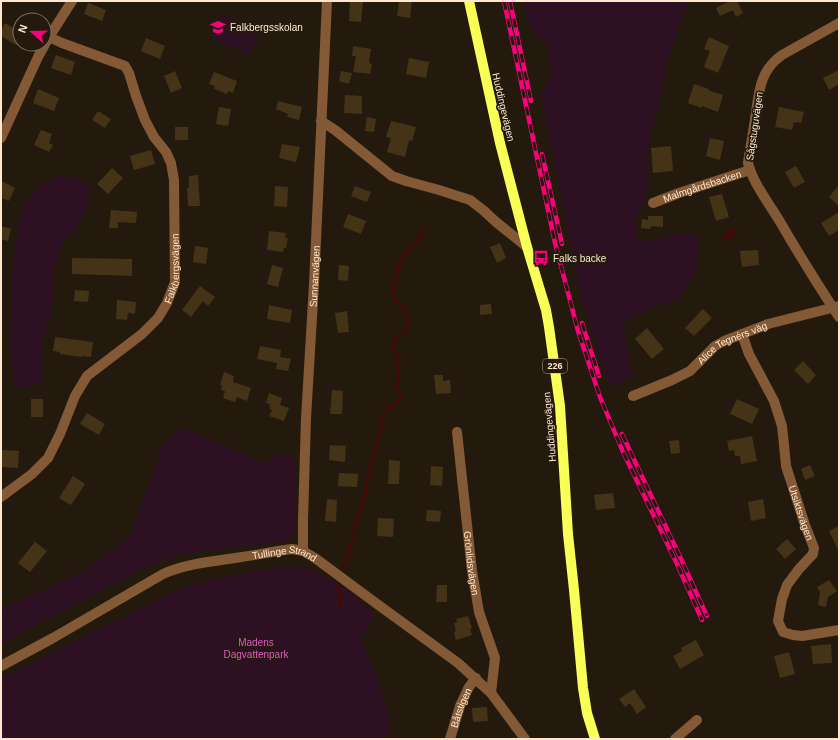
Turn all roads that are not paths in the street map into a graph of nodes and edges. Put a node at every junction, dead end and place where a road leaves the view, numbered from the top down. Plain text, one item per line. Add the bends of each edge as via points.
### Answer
1 (72, 1) edge
2 (327, 1) edge
3 (469, 1) edge
4 (839, 23) edge
5 (52, 32) edge
6 (52, 38) edge
7 (41, 52) edge
8 (321, 121) junction
9 (3, 126) edge
10 (1, 138) edge
11 (750, 170) junction
12 (654, 203) dead end
13 (527, 247) junction
14 (836, 307) edge
15 (839, 317) edge
16 (742, 334) junction
17 (633, 396) dead end
18 (457, 432) dead end
19 (1, 498) edge
20 (303, 551) junction
21 (839, 630) edge
22 (1, 666) edge
23 (476, 678) junction
24 (491, 693) junction
25 (697, 720) dead end
26 (450, 739) edge
27 (525, 739) edge
28 (595, 739) edge
29 (675, 739) edge

1 - 5 street
2 - 8 street, Sunnanvägen
3 - 13 main road, Huddingevägen / 226 via 500,143
4 - 11 street, Sågstuguvägen via 782,55 764,74 758,95 750,149
6 - 19 street, Falkbergsvägen via 125,66 130,73 145,120 171,163 174,180 175,282 158,318 142,334 87,376 75,396 48,458
7 - 9 street
8 - 13 street via 392,176 470,200
8 - 20 street, Sunnanvägen via 306,418
9 - 10 street
11 - 12 street, Malmgårdsbacken
11 - 14 street, Sågstuguvägen
13 - 28 main road, Huddingevägen / 226 via 546,310 555,360 583,688
14 - 15 street, Sågstuguvägen
14 - 16 street, Alice Tegnérs väg via 768,324
16 - 17 street, Alice Tegnérs väg via 715,346 690,371
16 - 21 street, Utsiktsvägen via 749,354 774,401 782,426 786,466 814,548 813,554 787,585 778,621 783,632 793,635
18 - 24 street, Grönlidsvägen via 472,571 479,612 495,658
20 - 22 street, Tullinge Strand via 292,549 172,570
20 - 23 street, Tullinge Strand via 458,662
23 - 24 street, Tullinge Strand
23 - 26 street, Båtstigen via 460,706
24 - 27 street, Tullinge Strand
25 - 29 street

